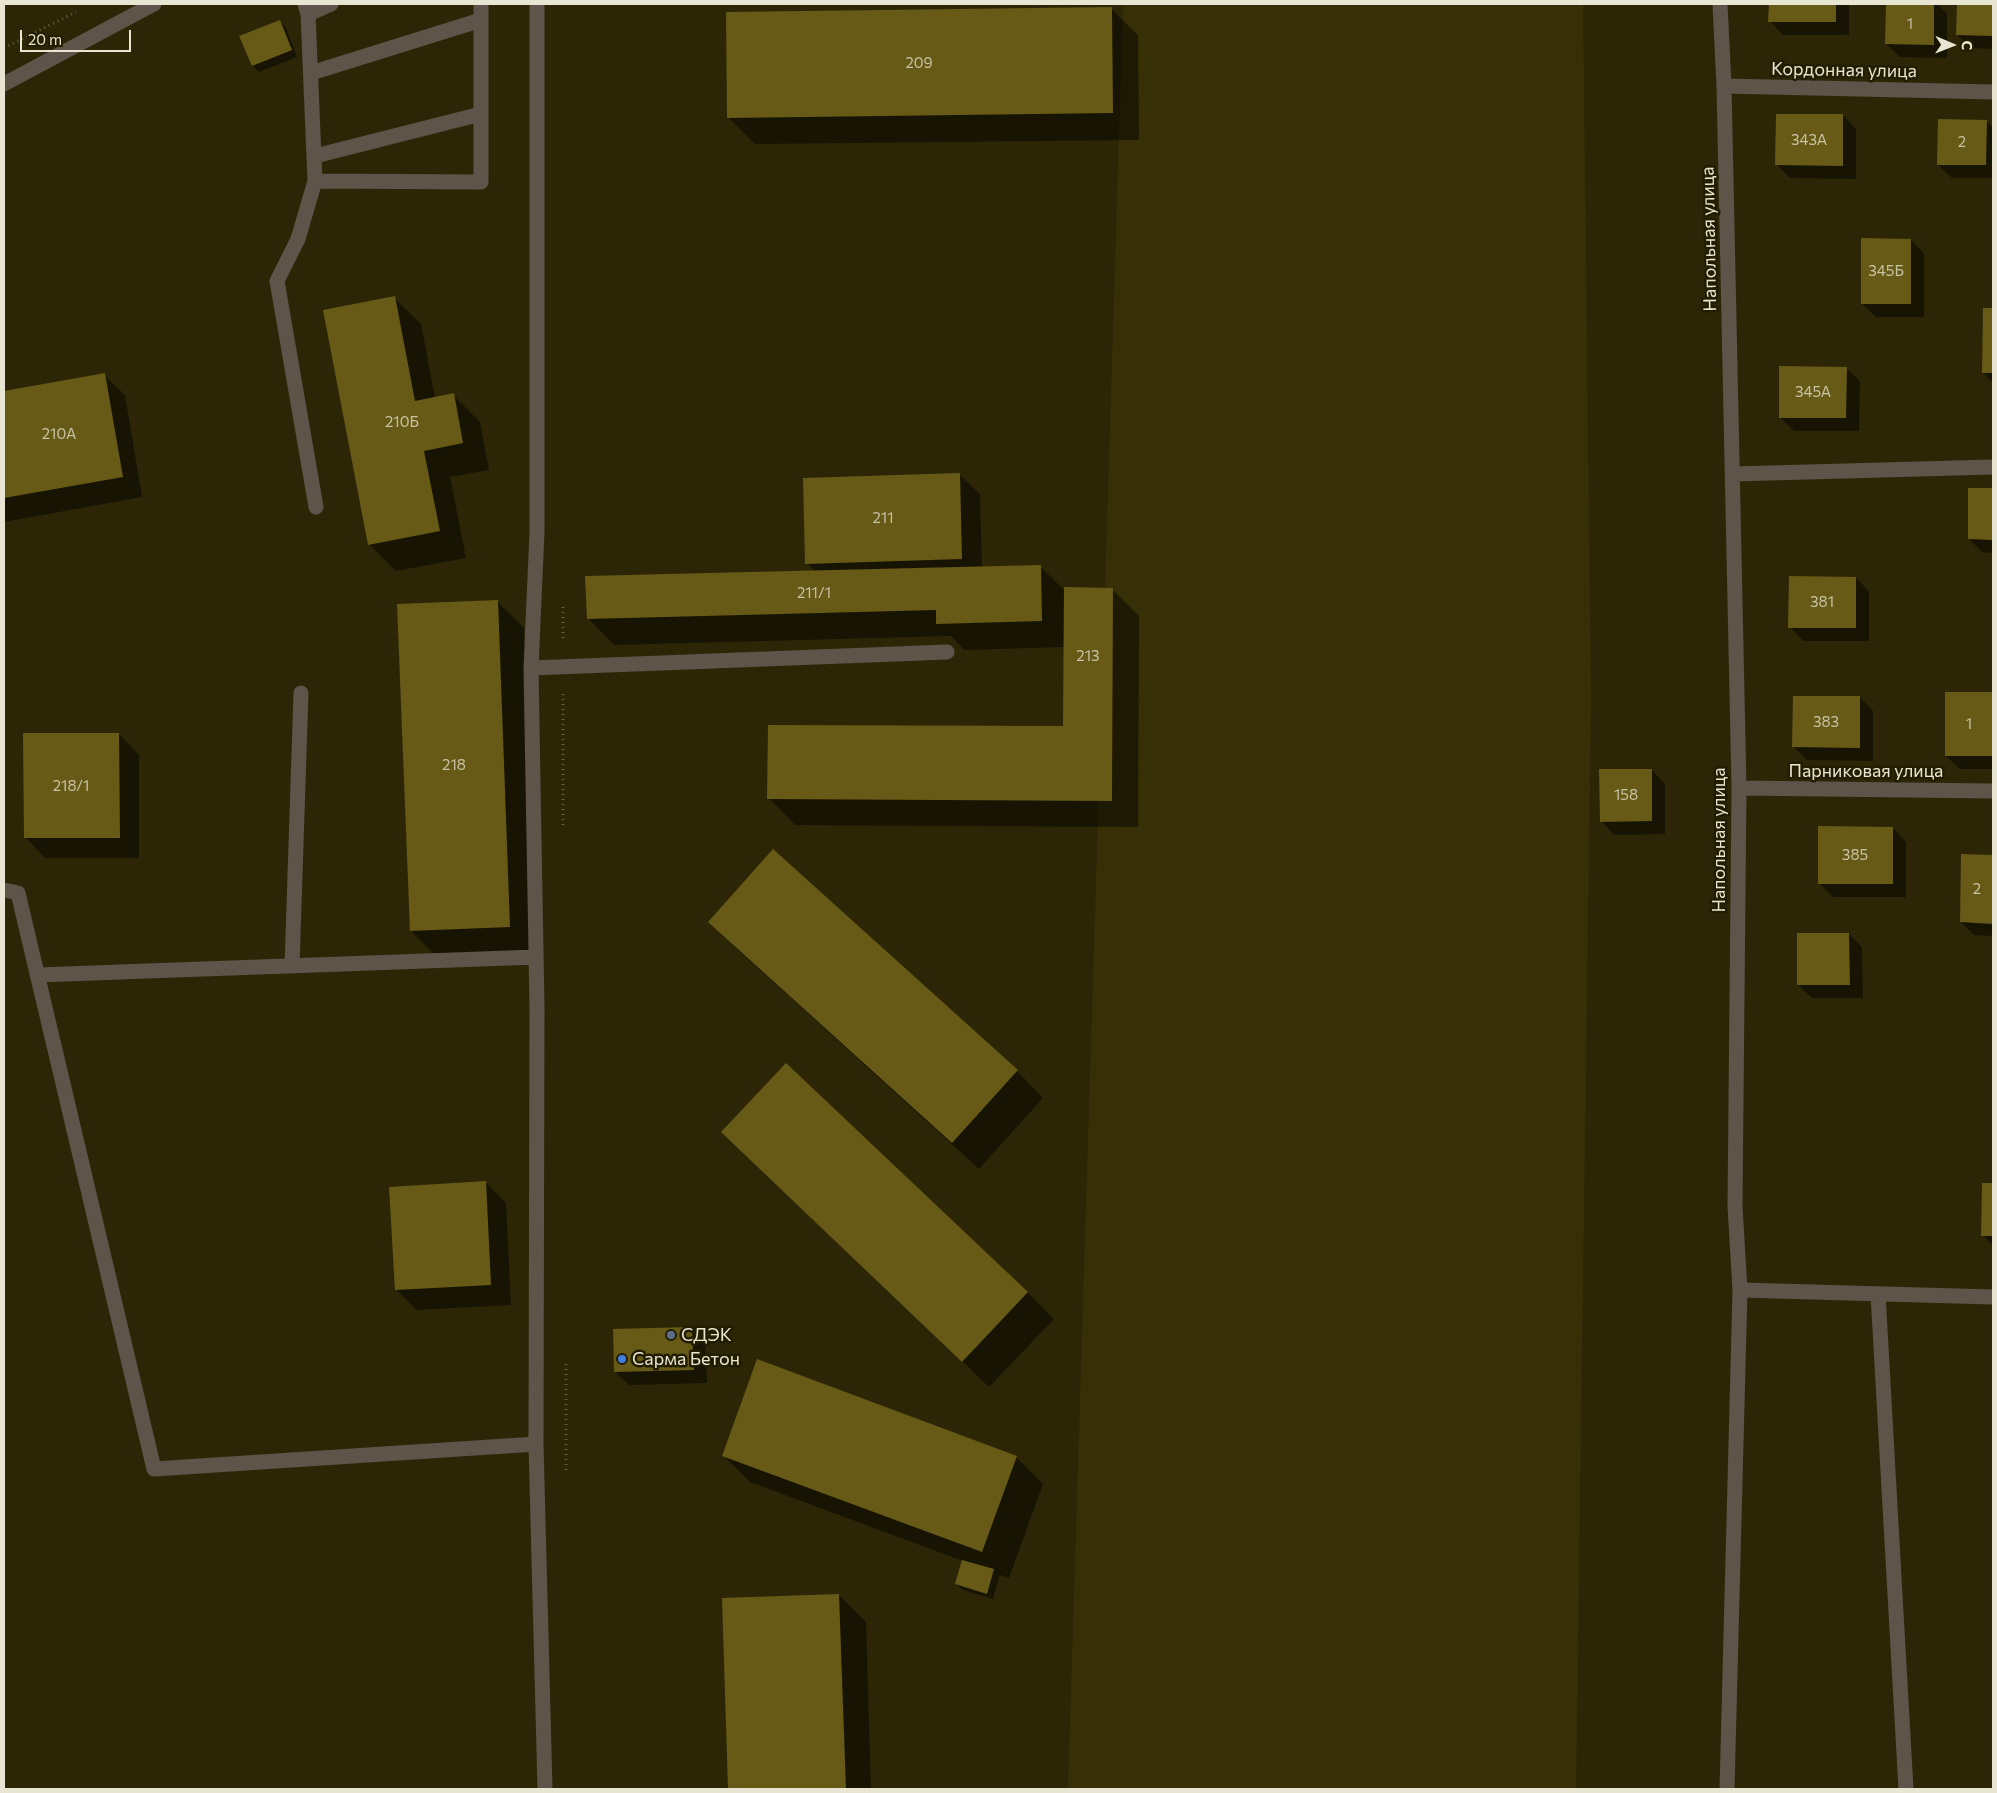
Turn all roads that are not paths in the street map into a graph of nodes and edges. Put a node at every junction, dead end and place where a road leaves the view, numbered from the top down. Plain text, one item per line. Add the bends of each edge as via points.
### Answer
1 (154, 4) edge
2 (331, 4) edge
3 (481, 4) edge
4 (536, 4) edge
5 (1720, 4) edge
6 (306, 9) edge
7 (481, 20) junction
8 (311, 73) junction
9 (4, 84) edge
10 (1724, 86) junction
11 (1993, 92) edge
12 (481, 114) junction
13 (315, 156) junction
14 (316, 181) junction
15 (1993, 466) edge
16 (1733, 474) junction
17 (316, 507) dead end
18 (947, 652) dead end
19 (531, 668) junction
20 (301, 693) dead end
21 (1739, 788) junction
22 (1993, 791) edge
23 (4, 890) edge
24 (536, 957) junction
25 (292, 966) junction
26 (37, 976) junction
27 (1740, 1290) junction
28 (1878, 1294) junction
29 (1993, 1297) edge
30 (536, 1444) junction
31 (545, 1789) edge
32 (1727, 1789) edge
33 (1906, 1789) edge

1 - 9 street
2 - 6 street
3 - 7 street
4 - 19 street via 537,532
5 - 10 street, Напольная улица
6 - 8 street
7 - 8 street
7 - 12 street
8 - 13 street
10 - 11 street, Кордонная улица
10 - 16 street, Напольная улица
12 - 13 street
12 - 14 street via 481,182
13 - 14 street
14 - 17 street via 298,239 277,281
15 - 16 street
16 - 21 street, Напольная улица
18 - 19 street
19 - 24 street
20 - 25 street
21 - 22 street, Парниковая улица
21 - 27 street, Напольная улица via 1735,1206
23 - 26 street via 18,893
24 - 25 street
24 - 30 street
25 - 26 street
26 - 30 street via 154,1469
27 - 28 street
27 - 32 street, Напольная улица
28 - 29 street
28 - 33 street
30 - 31 street

